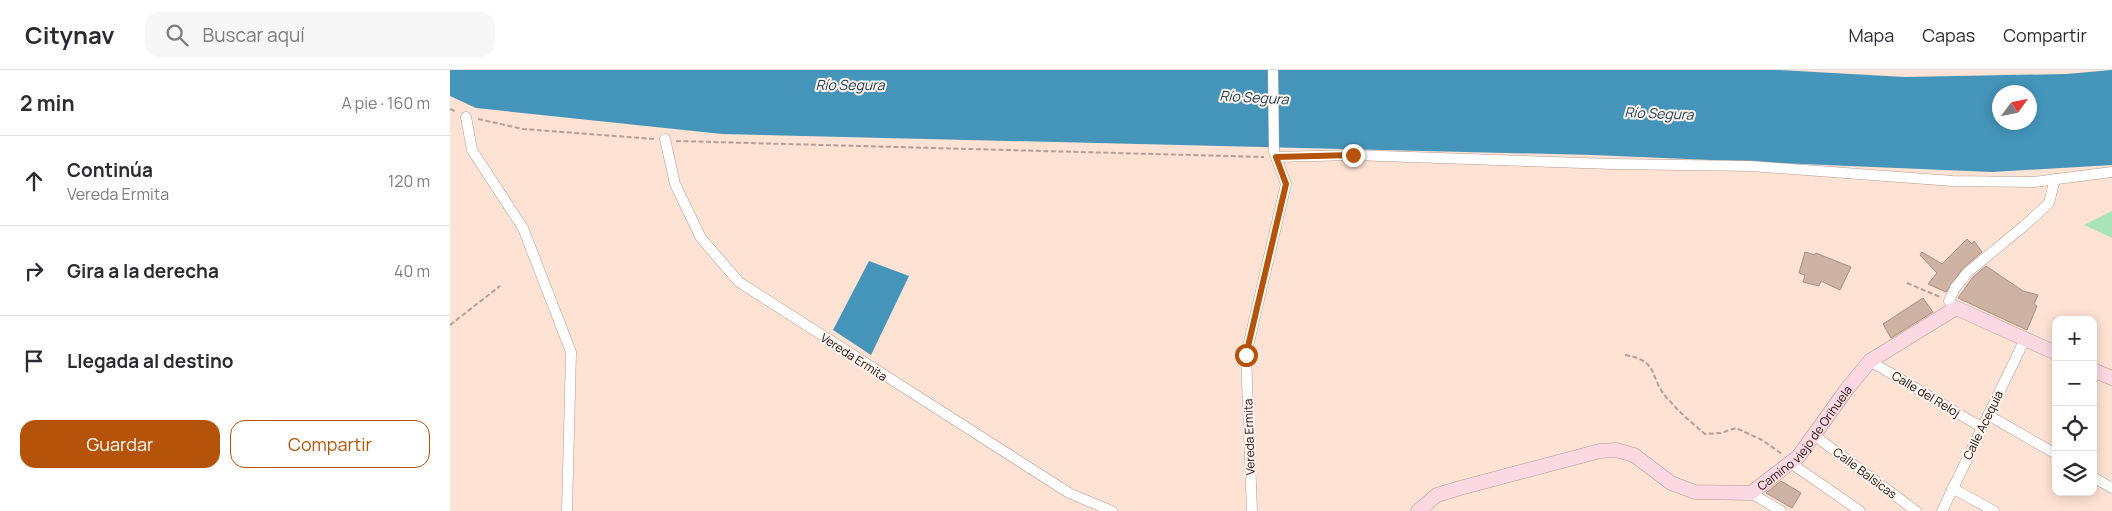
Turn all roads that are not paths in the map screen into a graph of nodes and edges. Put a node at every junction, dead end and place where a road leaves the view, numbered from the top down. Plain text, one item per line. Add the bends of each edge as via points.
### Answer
1 (1273, 70) edge
2 (466, 116) road end
3 (665, 140) road end
4 (1275, 155) junction
5 (2112, 172) edge
6 (2055, 179) junction
7 (1952, 305) junction
8 (2025, 339) junction
9 (2052, 351) edge
10 (1870, 361) junction
11 (2097, 372) edge
12 (2112, 378) edge
13 (1988, 414) junction
14 (1981, 427) junction
15 (1815, 436) junction
16 (2052, 452) edge
17 (1792, 463) junction
18 (2097, 479) edge
19 (1952, 488) junction
20 (2112, 488) edge
21 (1751, 493) junction
22 (567, 511) edge
23 (1112, 511) edge
24 (1252, 511) edge
25 (1418, 511) edge
26 (1781, 511) edge
27 (1860, 511) edge
28 (1916, 511) edge
29 (1942, 511) edge
30 (1994, 511) edge

1 - 4 street, Vereda Ermita
2 - 22 street via 472,150 524,228 571,352
3 - 23 street, Vereda Ermita via 675,184 702,238 739,282 1069,493
4 - 6 street via 1751,166 1953,181 2034,182
4 - 24 street, Vereda Ermita via 1286,184 1246,355
5 - 6 street
6 - 7 street via 2049,203 1968,272 1955,288
7 - 8 main road
7 - 10 main road, Camino viejo de Orihuela
8 - 9 main road
8 - 13 street, Calle Acequia
10 - 14 street, Calle del Reloj
10 - 15 main road, Camino viejo de Orihuela
11 - 12 main road
13 - 14 street, Calle Acequia
13 - 16 street
14 - 19 street, Calle Acequia
15 - 17 main road, Camino viejo de Orihuela
15 - 28 street, Calle Balsicas
17 - 21 main road, Camino viejo de Orihuela
17 - 27 street
18 - 20 street
19 - 29 street, Calle Acequia
19 - 30 street
21 - 25 main road, Camino viejo de Orihuela via 1695,492 1671,483 1634,455 1616,450 1600,451 1437,495
21 - 26 street

